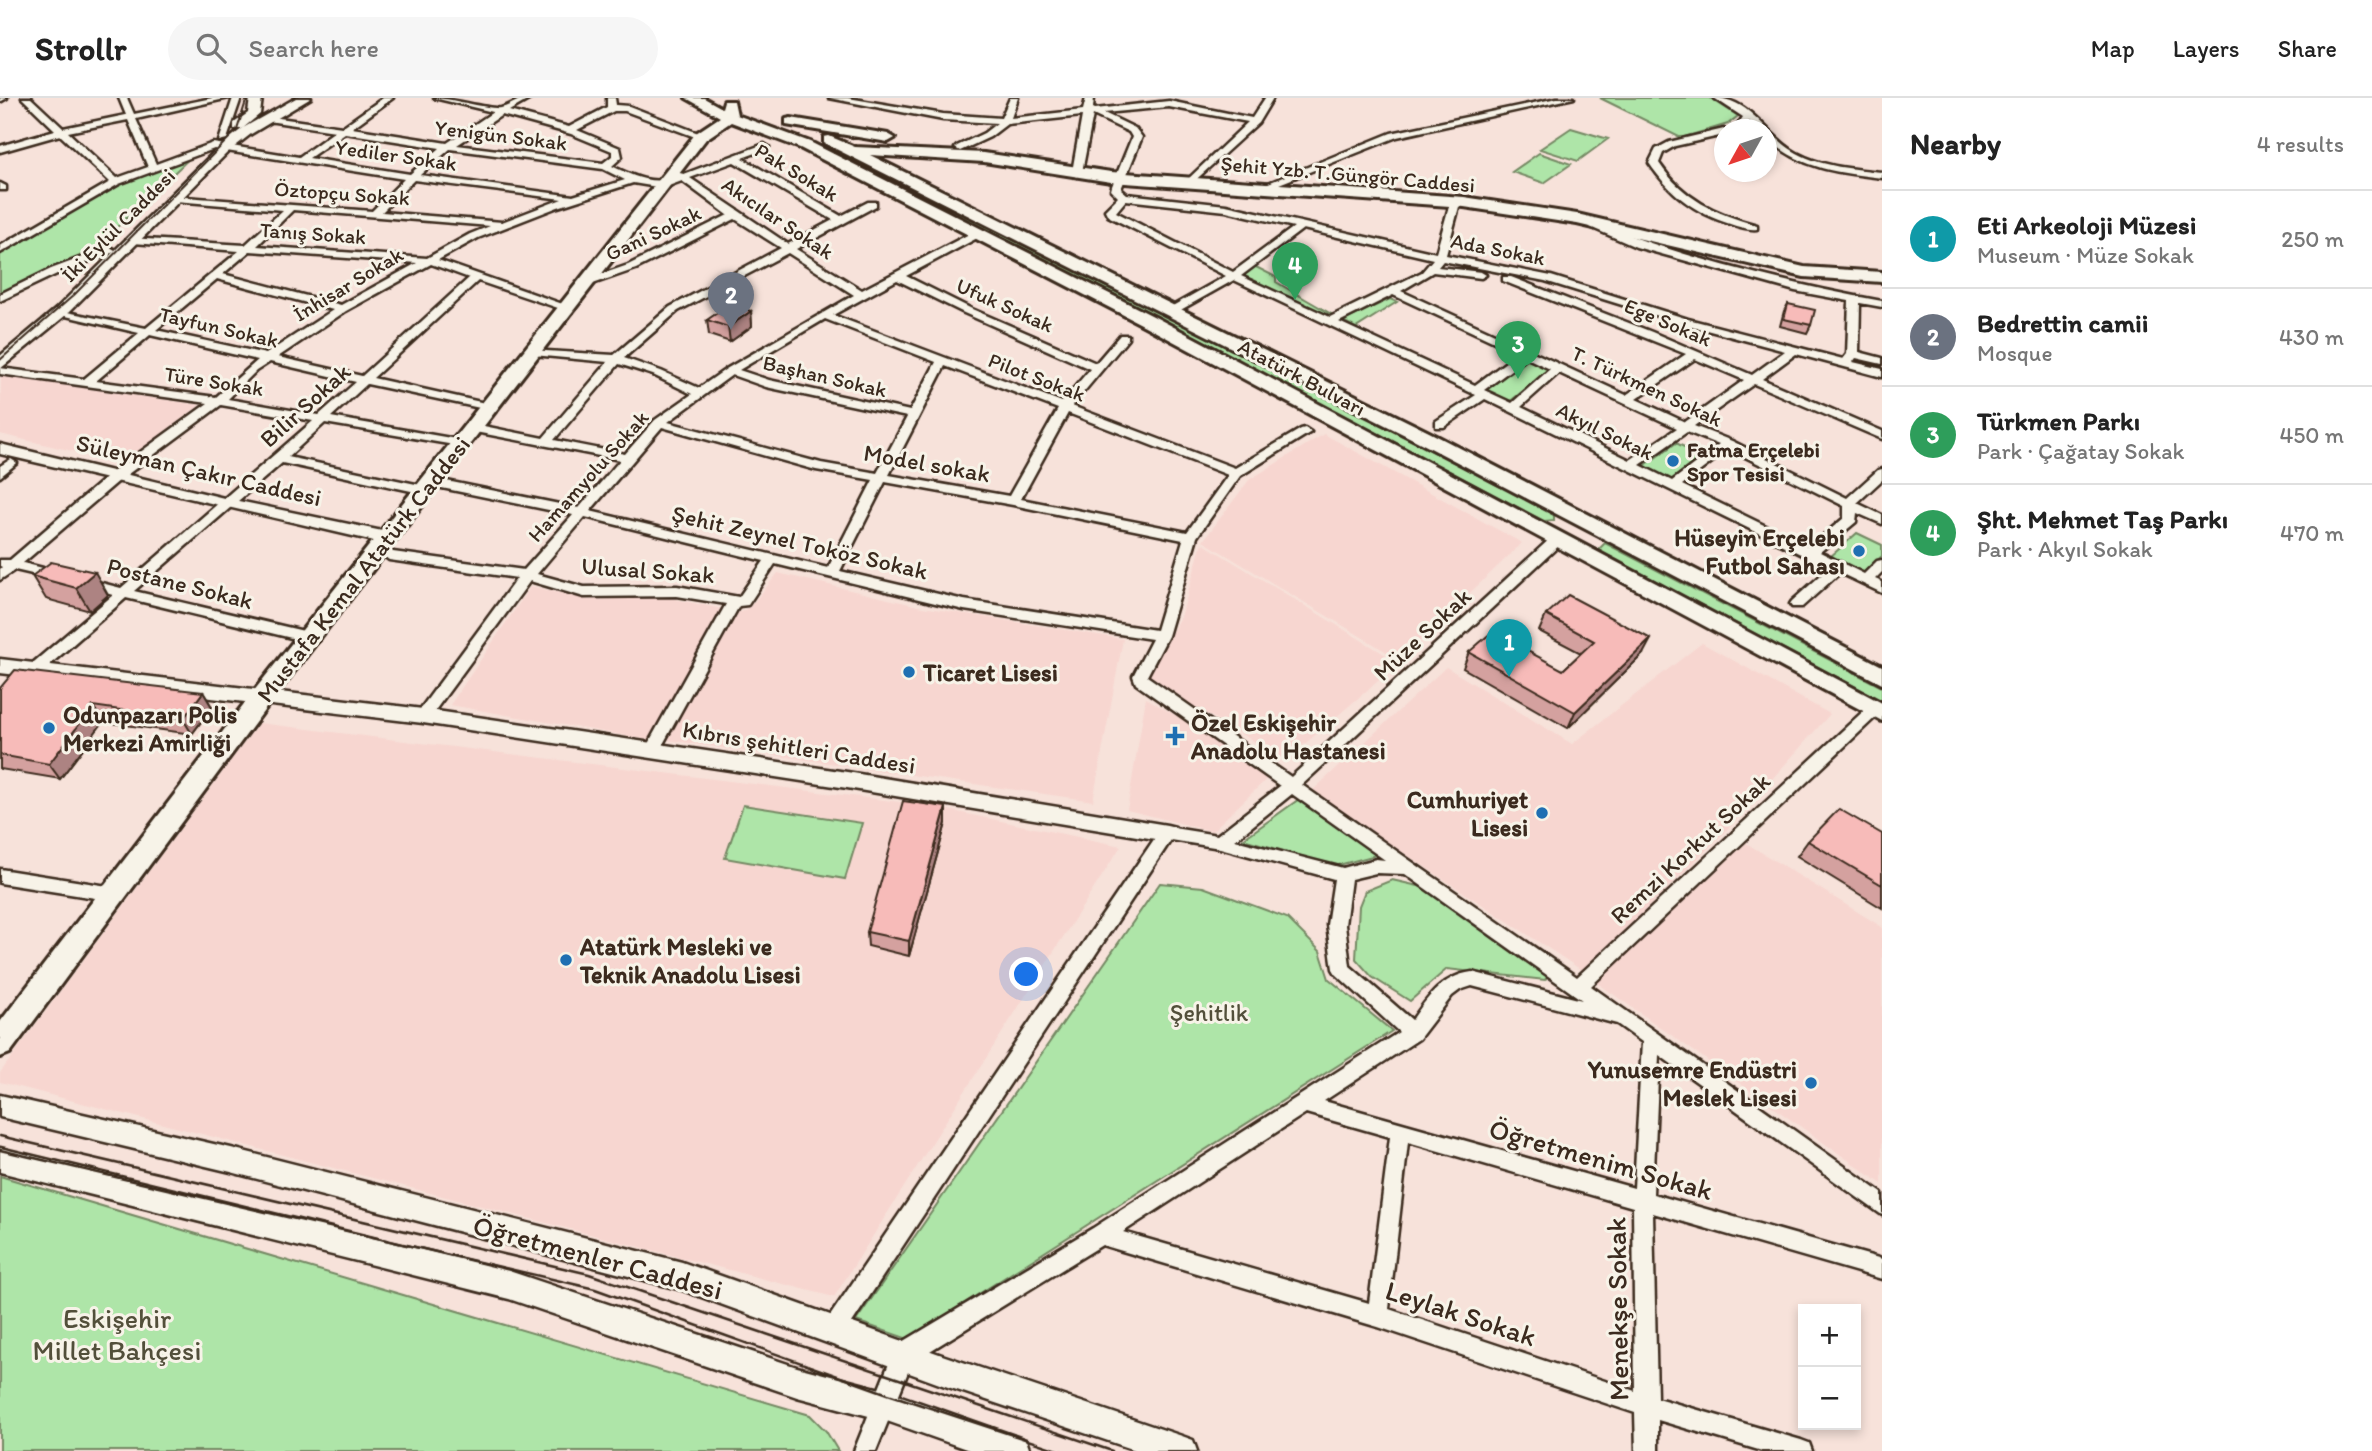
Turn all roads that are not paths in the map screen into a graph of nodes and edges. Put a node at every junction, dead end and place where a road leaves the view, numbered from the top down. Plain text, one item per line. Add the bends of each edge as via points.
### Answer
1 (26, 98) edge
2 (123, 98) edge
3 (225, 98) edge
4 (237, 98) edge
5 (256, 98) edge
6 (305, 98) edge
7 (389, 98) edge
8 (438, 98) edge
9 (528, 98) edge
10 (833, 98) edge
11 (1014, 98) edge
12 (1090, 98) edge
13 (1156, 98) edge
14 (1269, 98) edge
15 (1570, 98) edge
16 (1718, 98) edge
17 (849, 99) edge
18 (1171, 101) edge
19 (612, 103) edge
20 (715, 104) edge
21 (1090, 110) junction
22 (499, 111) junction
23 (1749, 115) junction
24 (130, 117) junction
25 (268, 118) junction
26 (1746, 119) edge
27 (1006, 121) junction
28 (1255, 121) junction
29 (791, 122) junction
30 (757, 126) junction
31 (570, 130) junction
32 (62, 131) junction
33 (338, 131) junction
34 (1714, 134) edge
35 (701, 136) junction
36 (887, 138) junction
37 (220, 144) junction
38 (446, 146) junction
39 (764, 147) dead end
40 (960, 148) junction
41 (0, 149) edge
42 (912, 152) junction
43 (841, 153) junction
44 (735, 158) junction
45 (299, 161) junction
46 (1023, 163) junction
47 (152, 166) junction
48 (605, 166) junction
49 (1077, 172) junction
50 (899, 173) junction
51 (1882, 176) edge
52 (411, 177) junction
53 (673, 178) junction
54 (1121, 178) junction
55 (633, 180) junction
56 (116, 182) junction
57 (1189, 183) junction
58 (1266, 186) junction
59 (1124, 197) junction
60 (175, 198) junction
61 (575, 198) junction
62 (1455, 203) junction
63 (872, 204) dead end
64 (290, 208) junction
65 (373, 215) junction
66 (735, 215) junction
67 (1577, 219) junction
68 (840, 220) junction
69 (507, 224) junction
70 (1302, 225) junction
71 (1753, 228) dead end
72 (977, 234) junction
73 (133, 240) junction
74 (248, 248) junction
75 (786, 248) junction
76 (0, 250) edge
77 (110, 250) junction
78 (1440, 257) junction
79 (431, 261) junction
80 (1431, 268) junction
81 (215, 275) junction
82 (898, 276) junction
83 (1234, 276) junction
84 (476, 277) junction
85 (1882, 277) edge
86 (586, 283) junction
87 (1393, 291) junction
88 (863, 295) junction
89 (0, 299) edge
90 (1855, 300) junction
91 (1882, 304) edge
92 (568, 308) junction
93 (342, 309) junction
94 (1173, 310) junction
95 (61, 312) junction
96 (824, 315) junction
97 (1330, 322) junction
98 (148, 330) junction
99 (1124, 337) dead end
100 (0, 350) edge
101 (1528, 351) junction
102 (1793, 351) junction
103 (533, 352) junction
104 (1694, 354) junction
105 (268, 359) junction
106 (615, 359) junction
107 (1849, 359) junction
108 (942, 361) junction
109 (1882, 361) edge
110 (0, 364) edge
111 (1559, 367) junction
112 (1097, 368) junction
113 (0, 371) edge
114 (730, 371) junction
115 (1882, 373) edge
116 (1754, 380) junction
117 (367, 381) junction
118 (87, 382) junction
119 (698, 392) junction
120 (1480, 393) junction
121 (1627, 400) junction
122 (219, 401) junction
123 (490, 408) junction
124 (1064, 408) junction
125 (1513, 408) junction
126 (912, 415) junction
127 (321, 420) junction
128 (659, 423) junction
129 (1440, 424) dead end
130 (1685, 427) junction
131 (474, 428) junction
132 (1306, 432) dead end
133 (1882, 435) edge
134 (547, 441) junction
135 (461, 444) junction
136 (1728, 444) junction
137 (627, 458) junction
138 (279, 459) junction
139 (3, 461) edge
140 (1632, 465) junction
141 (1236, 473) junction
142 (1882, 473) edge
143 (881, 478) junction
144 (109, 481) junction
145 (428, 486) junction
146 (1673, 486) junction
147 (1013, 501) junction
148 (1850, 502) junction
149 (221, 508) junction
150 (579, 512) junction
151 (1882, 520) edge
152 (1190, 537) junction
153 (1558, 539) junction
154 (383, 543) junction
155 (1811, 553) junction
156 (771, 560) junction
157 (7, 563) edge
158 (1882, 564) edge
159 (1838, 567) junction
160 (831, 574) junction
161 (526, 575) junction
162 (0, 576) edge
163 (1866, 580) junction
164 (1882, 588) edge
165 (122, 593) junction
166 (735, 600) junction
167 (1797, 604) dead end
168 (1161, 636) junction
169 (308, 637) junction
170 (0, 666) edge
171 (33, 671) junction
172 (1882, 676) edge
173 (261, 698) junction
174 (1878, 711) edge
175 (423, 716) junction
176 (652, 751) junction
177 (1292, 785) junction
178 (1167, 833) junction
179 (1220, 842) junction
180 (1413, 868) junction
181 (1343, 875) junction
182 (0, 876) edge
183 (114, 894) junction
184 (1578, 986) junction
185 (1622, 1018) junction
186 (1413, 1033) junction
187 (1651, 1039) junction
188 (0, 1044) edge
189 (1305, 1104) junction
190 (0, 1106) edge
191 (1399, 1131) junction
192 (0, 1160) edge
193 (1643, 1200) junction
194 (1882, 1205) edge
195 (1100, 1235) junction
196 (1882, 1269) edge
197 (1378, 1316) junction
198 (834, 1330) junction
199 (904, 1354) junction
200 (884, 1405) junction
201 (1647, 1406) junction
202 (865, 1451) edge
203 (1015, 1451) edge
204 (1182, 1451) edge
205 (1647, 1451) edge
206 (1801, 1451) edge

1 - 32 street
2 - 24 street
3 - 24 street
4 - 37 street
5 - 37 main road, İki Eylül Caddesi via 254,114
6 - 25 main road, İki Eylül Caddesi
7 - 33 street
8 - 22 street
9 - 22 street
10 - 17 street
11 - 27 street
12 - 21 street
13 - 18 street
14 - 28 street
15 - 58 street via 1394,135
16 - 23 street
17 - 27 street via 943,117
18 - 21 street
18 - 28 street
19 - 31 street
19 - 35 street
20 - 29 main road, Atatürk Bulvarı
20 - 30 main road, Atatürk Bulvarı
20 - 35 main road, Mustafa Kemal Atatürk Caddesi
20 - 35 main road
21 - 27 street
21 - 49 street
21 - 54 street via 1132,130 1137,137
22 - 31 street
22 - 38 street
23 - 26 street
23 - 51 street via 1795,155
24 - 32 street
24 - 47 street
25 - 33 street, Yenigün Sokak
25 - 37 main road, İki Eylül Caddesi
27 - 40 street
28 - 57 street
29 - 36 main road
29 - 43 main road, Atatürk Bulvarı
30 - 35 main road via 726,125
30 - 43 main road, Atatürk Bulvarı
31 - 48 street via 617,149 617,157
32 - 41 street
32 - 56 street
33 - 38 street, Yenigün Sokak
33 - 45 street
34 - 71 street via 1672,144 1659,151 1654,163 1675,193
35 - 53 main road, Mustafa Kemal Atatürk Caddesi
36 - 40 main road
36 - 43 main road via 846,138
37 - 45 street, Yediler Sokak
37 - 47 street
37 - 60 main road, İki Eylül Caddesi
37 - 77 main road, İki Eylül Caddesi
38 - 48 street, Yenigün Sokak
38 - 52 street
39 - 44 street
40 - 46 main road
42 - 43 main road, Şehit Yzb. T.Güngör Caddesi
42 - 46 main road, Şehit Yzb. T.Güngör Caddesi
42 - 50 main road via 890,159
43 - 50 main road, Atatürk Bulvarı
43 - 72 main road, Atatürk Bulvarı
44 - 53 street
44 - 68 street, Pak Sokak
45 - 52 street, Yediler Sokak
46 - 49 main road, Şehit Yzb. T.Güngör Caddesi
47 - 56 street
48 - 55 street, Yenigün Sokak
49 - 54 main road, Şehit Yzb. T.Güngör Caddesi
50 - 94 main road, Atatürk Bulvarı
52 - 61 street, Yediler Sokak
52 - 65 street
53 - 55 street
53 - 66 street, Akıcılar Sokak
53 - 86 main road, Mustafa Kemal Atatürk Caddesi
54 - 57 main road, Şehit Yzb. T.Güngör Caddesi
54 - 59 street via 1116,190
55 - 61 street, İnhisar Sokak
56 - 76 street
57 - 58 main road, Şehit Yzb. T.Güngör Caddesi
58 - 62 main road, Şehit Yzb. T.Güngör Caddesi
59 - 70 street, Ada Sokak via 1226,208
59 - 83 street, Akyıl Sokak via 1112,214
60 - 64 street, Öztopçu Sokak
60 - 73 main road, İki Eylül Caddesi
61 - 69 street, İnhisar Sokak
62 - 67 main road, Şehit Yzb. T.Güngör Caddesi
62 - 78 street
63 - 68 street
64 - 65 street, Öztopçu Sokak
64 - 74 street
65 - 69 street, Öztopçu Sokak
66 - 75 street, Akıcılar Sokak
66 - 86 street, Gani Sokak via 632,267
67 - 85 main road, Şehit Yzb. T.Güngör Caddesi via 1755,264 1809,274
67 - 90 street via 1640,245
68 - 75 street
69 - 79 street, İnhisar Sokak via 474,236
70 - 78 street, Ada Sokak
70 - 83 street
72 - 82 street, Hamamyolu Sokak
72 - 153 main road, Atatürk Bulvarı
73 - 74 street, Tanış Sokak
73 - 95 main road, İki Eylül Caddesi
74 - 79 street, Tanış Sokak
74 - 81 street
75 - 88 street, Akıcılar Sokak
75 - 106 street via 674,309
77 - 89 street
77 - 100 main road, İki Eylül Caddesi
78 - 80 street
78 - 102 street, Ada Sokak via 1547,278
79 - 84 street, Tanış Sokak
79 - 93 street, İnhisar Sokak
80 - 87 street
80 - 104 street, Ege Sokak via 1509,279
81 - 93 street
81 - 98 street
82 - 88 street, Hamamyolu Sokak
82 - 112 street, Ufuk Sokak
83 - 94 street
83 - 97 street, Akyıl Sokak
84 - 92 street, Tanış Sokak
84 - 117 street, Bilir Sokak
86 - 92 main road, Mustafa Kemal Atatürk Caddesi
87 - 97 street
87 - 101 street, T. Türkmen Sokak
88 - 96 street, Hamamyolu Sokak
90 - 91 street
90 - 107 street
92 - 103 main road, Mustafa Kemal Atatürk Caddesi
93 - 105 street, İnhisar Sokak
94 - 172 main road, Atatürk Bulvarı
95 - 98 street, Tayfun Sokak
95 - 110 main road, İki Eylül Caddesi
96 - 108 street, Pilot Sokak
96 - 114 street, Hamamyolu Sokak
97 - 120 street, Akyıl Sokak
98 - 105 street, Tayfun Sokak
98 - 118 street
99 - 112 street
101 - 111 street, T. Türkmen Sokak
101 - 120 street
102 - 107 street, Ada Sokak
102 - 116 street
103 - 106 street
103 - 123 main road, Mustafa Kemal Atatürk Caddesi
104 - 116 street, Ege Sokak
104 - 121 street
105 - 117 street, Tayfun Sokak
105 - 122 street, İnhisar Sokak
106 - 119 street
106 - 134 street
107 - 109 street
107 - 115 street, Ada Sokak
108 - 124 street, Pilot Sokak
108 - 126 street
111 - 121 street, T. Türkmen Sokak
111 - 125 street
112 - 124 street
113 - 118 street, Türe Sokak
114 - 119 street, Hamamyolu Sokak
114 - 126 street, Başhan Sokak
116 - 130 street
116 - 133 street, Ege Sokak
117 - 123 street, Tayfun Sokak
117 - 127 street, Bilir Sokak
118 - 122 street, Türe Sokak
119 - 128 street, Hamamyolu Sokak
120 - 125 street, Akyıl Sokak
120 - 129 street
121 - 130 street, T. Türkmen Sokak
122 - 127 street, Türe Sokak
122 - 144 street, İnhisar Sokak
123 - 131 main road, Mustafa Kemal Atatürk Caddesi
124 - 141 street, Pilot Sokak
124 - 147 street
125 - 140 street, Akyıl Sokak
126 - 143 street
127 - 135 street, Türe Sokak
127 - 138 street, Bilir Sokak
128 - 137 street, Hamamyolu Sokak
128 - 143 street, Model sokak via 820,467
130 - 136 street, T. Türkmen Sokak
130 - 140 street
131 - 134 street
131 - 135 main road, Mustafa Kemal Atatürk Caddesi
132 - 141 street
134 - 137 street
135 - 145 main road, Mustafa Kemal Atatürk Caddesi
136 - 146 street
136 - 148 street, T. Türkmen Sokak
137 - 150 street, Hamamyolu Sokak
138 - 145 street, Şehit Zeynel Toköz Sokak
138 - 149 street, Bilir Sokak
139 - 144 main road, Süleyman Çakır Caddesi
140 - 146 street, Akyıl Sokak
141 - 152 street
142 - 148 street
143 - 147 street, Model sokak
143 - 160 street
144 - 149 main road, Süleyman Çakır Caddesi
144 - 157 street, İnhisar Sokak
145 - 150 street, Şehit Zeynel Toköz Sokak
145 - 154 main road, Mustafa Kemal Atatürk Caddesi
146 - 155 street, Akyıl Sokak
147 - 152 street, Model sokak
148 - 151 street, T. Türkmen Sokak
148 - 155 street via 1851,519
149 - 154 main road, Süleyman Çakır Caddesi
149 - 165 street, Bilir Sokak
150 - 156 street, Şehit Zeynel Toköz Sokak
150 - 161 street, Hamamyolu Sokak
152 - 168 street
153 - 174 main road, Atatürk Bulvarı
153 - 177 street, Müze Sokak
154 - 161 street, Ulusal Sokak via 390,556
154 - 169 main road, Mustafa Kemal Atatürk Caddesi
155 - 159 street, Akyıl Sokak
156 - 160 street, Şehit Zeynel Toköz Sokak
156 - 166 street, Ulusal Sokak via 743,602
157 - 162 street, İnhisar Sokak
157 - 165 street, Postane Sokak
158 - 163 street
159 - 163 street, Akyıl Sokak
159 - 167 street
160 - 168 street, Şehit Zeynel Toköz Sokak via 964,605
161 - 166 street, Ulusal Sokak via 584,592 677,591
161 - 175 street, Hamamyolu Sokak
163 - 164 street, Akyıl Sokak
165 - 169 street, Postane Sokak
165 - 171 street, Bilir Sokak
166 - 176 street
168 - 177 street via 1140,676 1144,684
169 - 173 main road, Mustafa Kemal Atatürk Caddesi
170 - 171 main road
171 - 173 main road
173 - 175 main road
173 - 183 main road, Mustafa Kemal Atatürk Caddesi
174 - 184 street, Remzi Korkut Sokak
175 - 176 main road, Kıbrıs şehitleri Caddesi
176 - 178 main road, Kıbrıs şehitleri Caddesi
177 - 179 street, Müze Sokak
177 - 180 street
178 - 179 street
178 - 198 street
179 - 181 street
180 - 181 street via 1376,866
180 - 184 street
181 - 186 street via 1336,925 1342,969
182 - 183 street
183 - 188 main road, Mustafa Kemal Atatürk Caddesi
184 - 185 street
185 - 186 street via 1459,979
185 - 187 street
186 - 189 street
187 - 193 street, Menekşe Sokak
187 - 194 street
189 - 191 street, Öğretmenim Sokak
189 - 195 street
190 - 198 main road, Öğretmenler Caddesi via 231,1160 681,1276
191 - 193 street, Öğretmenim Sokak
191 - 197 street
192 - 200 main road, Öğretmenler Caddesi via 509,1285 797,1382
193 - 196 street, Öğretmenim Sokak
193 - 201 street, Menekşe Sokak
195 - 197 street, Leylak Sokak
195 - 199 street
197 - 201 street, Leylak Sokak
198 - 199 main road, Öğretmenler Caddesi
199 - 200 street
199 - 204 main road, Öğretmenler Caddesi
200 - 202 street
200 - 203 main road, Öğretmenler Caddesi
201 - 205 street, Menekşe Sokak
201 - 206 street, Leylak Sokak

